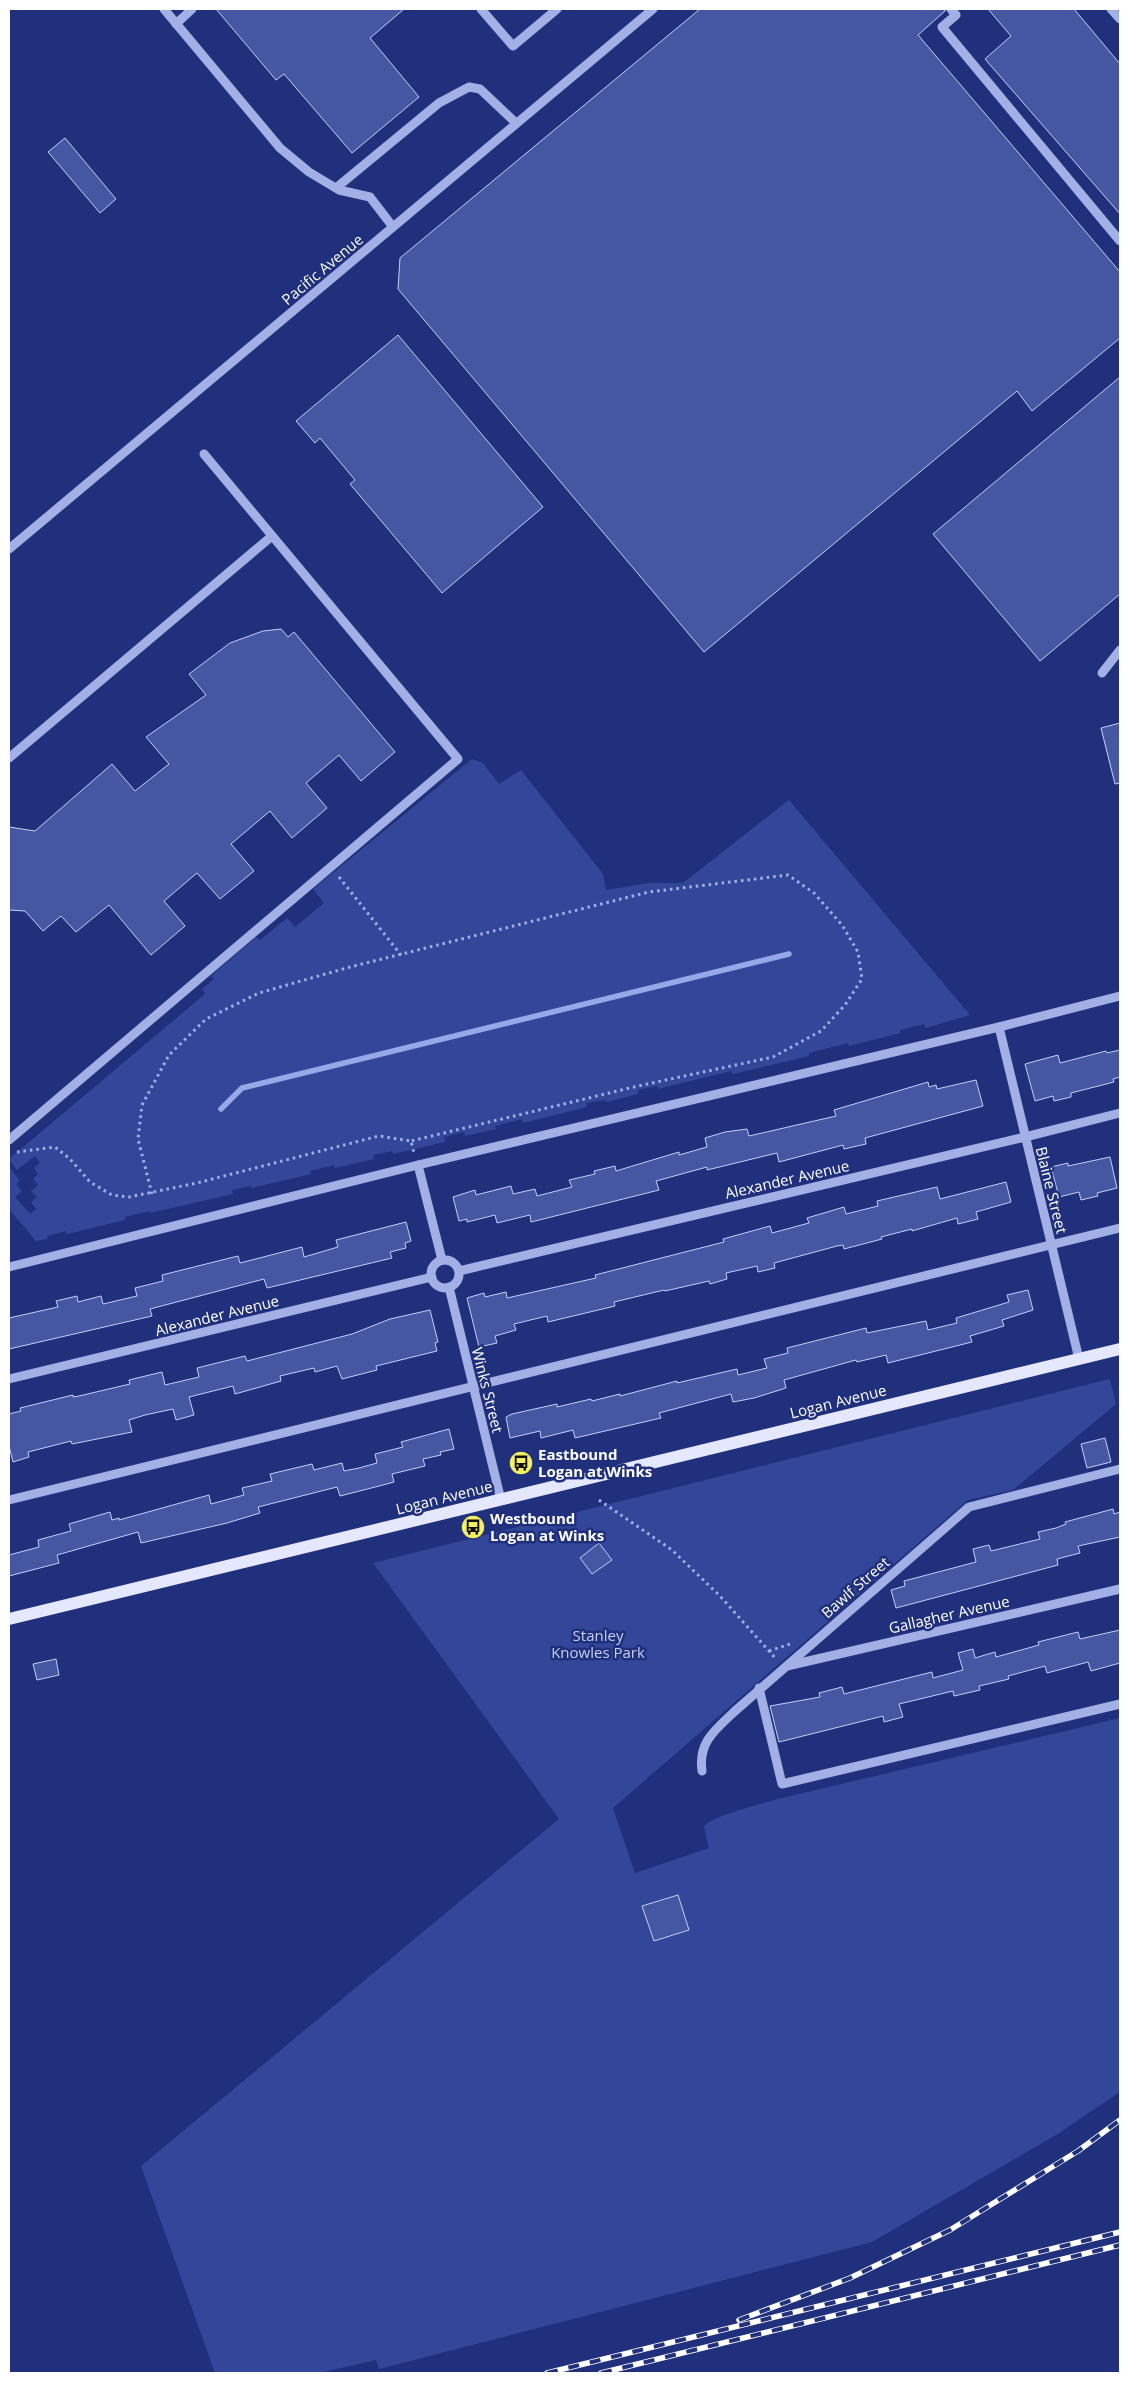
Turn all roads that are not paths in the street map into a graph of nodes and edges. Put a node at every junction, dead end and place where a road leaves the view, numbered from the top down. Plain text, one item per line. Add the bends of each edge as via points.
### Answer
1 (164, 9) edge
2 (192, 9) edge
3 (481, 9) edge
4 (557, 9) edge
5 (653, 9) edge
6 (951, 9) edge
7 (1111, 9) edge
8 (1120, 19) edge
9 (176, 24) junction
10 (516, 124) junction
11 (336, 188) junction
12 (393, 227) junction
13 (1120, 241) edge
14 (204, 454) dead end
15 (272, 536) junction
16 (9, 549) edge
17 (1120, 650) edge
18 (1102, 673) dead end
19 (9, 758) edge
20 (1120, 996) edge
21 (999, 1027) junction
22 (1120, 1113) edge
23 (1025, 1138) junction
24 (9, 1140) edge
25 (418, 1165) junction
26 (1120, 1228) edge
27 (1051, 1243) junction
28 (442, 1260) junction
29 (9, 1267) edge
30 (459, 1271) junction
31 (432, 1277) junction
32 (449, 1288) junction
33 (1120, 1349) edge
34 (1079, 1359) junction
35 (9, 1379) edge
36 (473, 1385) junction
37 (1120, 1469) edge
38 (9, 1500) edge
39 (501, 1500) junction
40 (1120, 1589) edge
41 (9, 1619) edge
42 (784, 1667) junction
43 (759, 1688) junction
44 (1120, 1704) edge
45 (702, 1771) dead end

1 - 9 street
2 - 9 street
3 - 4 street via 513,46
5 - 10 street, Pacific Avenue
6 - 13 street via 956,15 942,27
7 - 8 street
9 - 11 street via 280,148 308,172
10 - 11 street via 480,89 469,86 440,103
10 - 12 street, Pacific Avenue
11 - 12 street via 370,197
12 - 16 street, Pacific Avenue
14 - 15 street
15 - 19 street
15 - 24 street via 458,759
17 - 18 street
20 - 21 street
21 - 23 street, Blaine Street
21 - 25 street
22 - 23 street, Alexander Avenue
23 - 27 street, Blaine Street
23 - 30 street, Alexander Avenue
25 - 28 street
25 - 29 street
26 - 27 street
27 - 34 street, Blaine Street
27 - 36 street
28 - 30 street via 450,1261
28 - 31 street via 432,1268
30 - 32 street via 456,1283
31 - 32 street via 440,1287
31 - 35 street, Alexander Avenue
32 - 36 street, Winks Street
33 - 34 main road, Logan Avenue
34 - 39 main road, Logan Avenue
36 - 38 street
36 - 39 street, Winks Street
37 - 42 street, Bawlf Street via 970,1507
39 - 41 main road, Logan Avenue
40 - 42 street, Gallagher Avenue
42 - 43 street, Bawlf Street
43 - 44 street via 782,1784
43 - 45 street, Bawlf Street via 704,1743 700,1757

